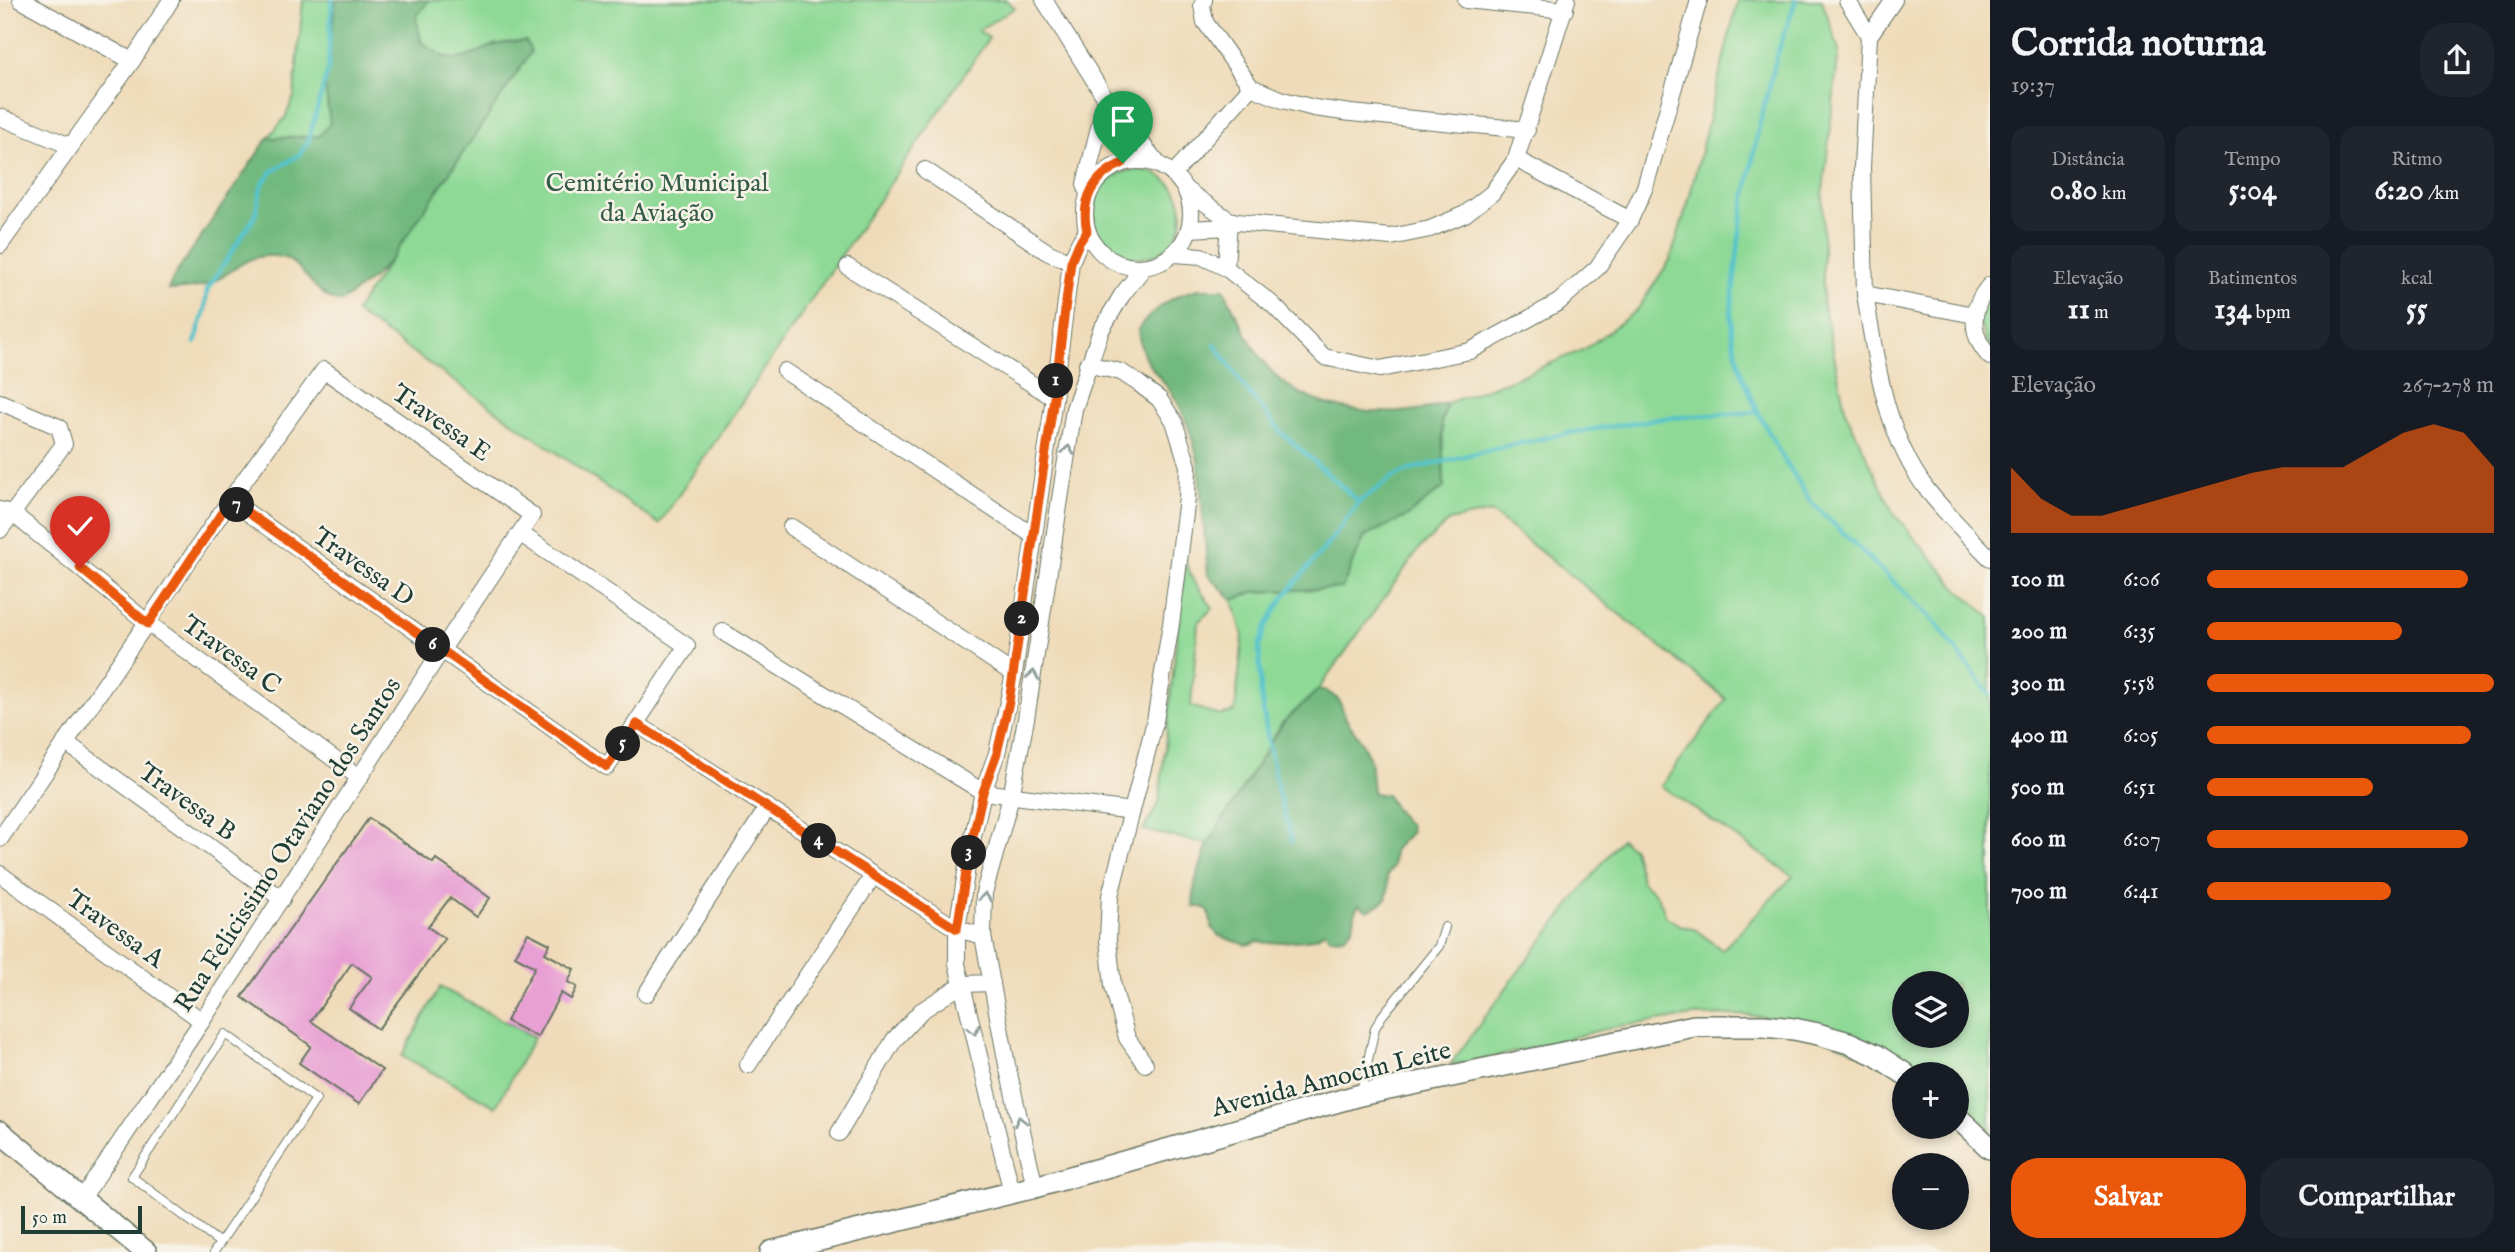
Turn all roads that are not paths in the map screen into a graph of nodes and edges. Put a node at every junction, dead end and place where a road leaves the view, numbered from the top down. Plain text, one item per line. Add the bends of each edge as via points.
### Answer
1 (21, 0) edge
2 (171, 0) edge
3 (1044, 0) edge
4 (1204, 0) edge
5 (1466, 0) edge
6 (1699, 0) edge
7 (1847, 0) edge
8 (1894, 0) edge
9 (1566, 5) edge
10 (1869, 36) junction
11 (132, 61) junction
12 (1251, 87) junction
13 (1106, 99) junction
14 (0, 117) edge
15 (1527, 130) junction
16 (71, 146) junction
17 (1516, 159) junction
18 (1166, 169) junction
19 (925, 170) dead end
20 (1185, 189) junction
21 (1088, 195) junction
22 (1630, 220) junction
23 (1229, 223) junction
24 (1189, 229) junction
25 (1087, 231) junction
26 (0, 245) edge
27 (1175, 254) junction
28 (1071, 262) junction
29 (848, 267) dead end
30 (1144, 267) junction
31 (1226, 268) junction
32 (1990, 285) edge
33 (1866, 294) junction
34 (1974, 314) junction
35 (1990, 358) edge
36 (1087, 364) junction
37 (785, 371) dead end
38 (1054, 398) junction
39 (0, 402) edge
40 (230, 500) junction
41 (6, 512) edge
42 (532, 515) joint
43 (791, 527) dead end
44 (0, 530) edge
45 (521, 534) junction
46 (1034, 536) junction
47 (1990, 558) edge
48 (148, 624) junction
49 (723, 632) dead end
50 (441, 651) junction
51 (1014, 674) junction
52 (637, 724) junction
53 (65, 741) junction
54 (360, 778) junction
55 (983, 792) junction
56 (1011, 797) junction
57 (768, 807) junction
58 (1132, 811) junction
59 (0, 839) edge
60 (0, 874) edge
61 (873, 876) junction
62 (282, 899) junction
63 (1445, 927) dead end
64 (957, 929) junction
65 (983, 936) junction
66 (992, 983) junction
67 (963, 984) junction
68 (646, 994) dead end
69 (202, 1020) junction
70 (1145, 1064) dead end
71 (748, 1065) dead end
72 (1892, 1065) edge
73 (1360, 1095) junction
74 (1969, 1128) edge
75 (0, 1132) edge
76 (839, 1133) dead end
77 (1990, 1148) edge
78 (1035, 1187) junction
79 (1012, 1193) junction
80 (81, 1200) junction
81 (220, 1243) junction
82 (146, 1252) edge
83 (214, 1252) edge
84 (771, 1252) edge

1 - 11 street
2 - 11 street
3 - 13 street
4 - 12 street via 1205,22
5 - 9 street
6 - 22 street via 1645,187
7 - 10 street
8 - 10 street
9 - 15 street
10 - 33 street via 1862,167
11 - 16 street
12 - 15 street via 1314,108
12 - 18 street
13 - 18 street
13 - 21 street via 1085,184
14 - 16 street
15 - 17 street
16 - 26 street
17 - 22 street
17 - 23 street via 1492,193 1465,214 1430,229 1391,237
18 - 20 street
18 - 21 street via 1135,161 1111,168
19 - 28 street via 1049,253
20 - 23 street
20 - 24 street via 1192,212
21 - 25 street
22 - 31 street via 1597,268 1559,302 1470,351 1380,369 1324,357 1272,304
23 - 24 street
23 - 31 street
24 - 27 street
25 - 28 street
25 - 30 street via 1110,260
27 - 30 street
27 - 31 street via 1201,257
28 - 38 street
29 - 38 street
30 - 36 street via 1101,330
32 - 34 street
33 - 34 street
33 - 47 street via 1881,384 1905,451 1927,490
34 - 35 street via 1976,337
56 -> 36 street via 1074,409
36 - 58 street via 1121,372 1158,399 1174,421 1188,466 1171,624 1155,721
37 - 46 street
38 - 46 street
39 - 41 street via 59,427 64,444
40 - 42 street, Travessa E via 324,370
40 - 48 street
40 - 50 street, Travessa D
41 - 44 street
41 - 48 street, Travessa C
42 - 45 street, Rua Felicissimo Otaviano dos Santos
43 - 51 street
45 - 50 street, Rua Felicissimo Otaviano dos Santos
45 - 52 street via 687,646
46 - 51 street
48 - 53 street
48 - 54 street, Travessa C
49 - 55 street
50 - 52 street, Travessa D via 607,767
50 - 54 street, Rua Felicissimo Otaviano dos Santos
51 - 55 street via 997,753
52 - 57 street
53 - 59 street
53 - 62 street, Travessa B
54 - 62 street, Rua Felicissimo Otaviano dos Santos
55 - 56 street
55 - 64 street
56 - 58 street
65 -> 56 street via 984,893
57 - 61 street
57 - 68 street
58 - 70 street via 1110,896 1108,940 1113,986 1127,1038
60 - 69 street, Travessa A
61 - 64 street
61 - 71 street
62 - 69 street, Rua Felicissimo Otaviano dos Santos
63 - 73 lane via 1439,946 1375,1028
64 - 65 street
64 - 67 street via 957,964
65 - 66 street
66 - 67 street
78 -> 66 street
67 - 76 street via 921,1011 894,1041
67 -> 79 street
69 - 80 street, Rua Felicissimo Otaviano dos Santos
72 - 73 street, Avenida Amocim Leite via 1849,1043 1794,1029 1694,1026
73 - 78 street, Avenida Amocim Leite
74 - 77 street
75 - 80 street
78 - 79 street, Avenida Amocim Leite
79 - 84 street, Avenida Amocim Leite
80 - 82 street
81 - 81 lane via 132,1178 225,1034 316,1100
81 - 83 lane

